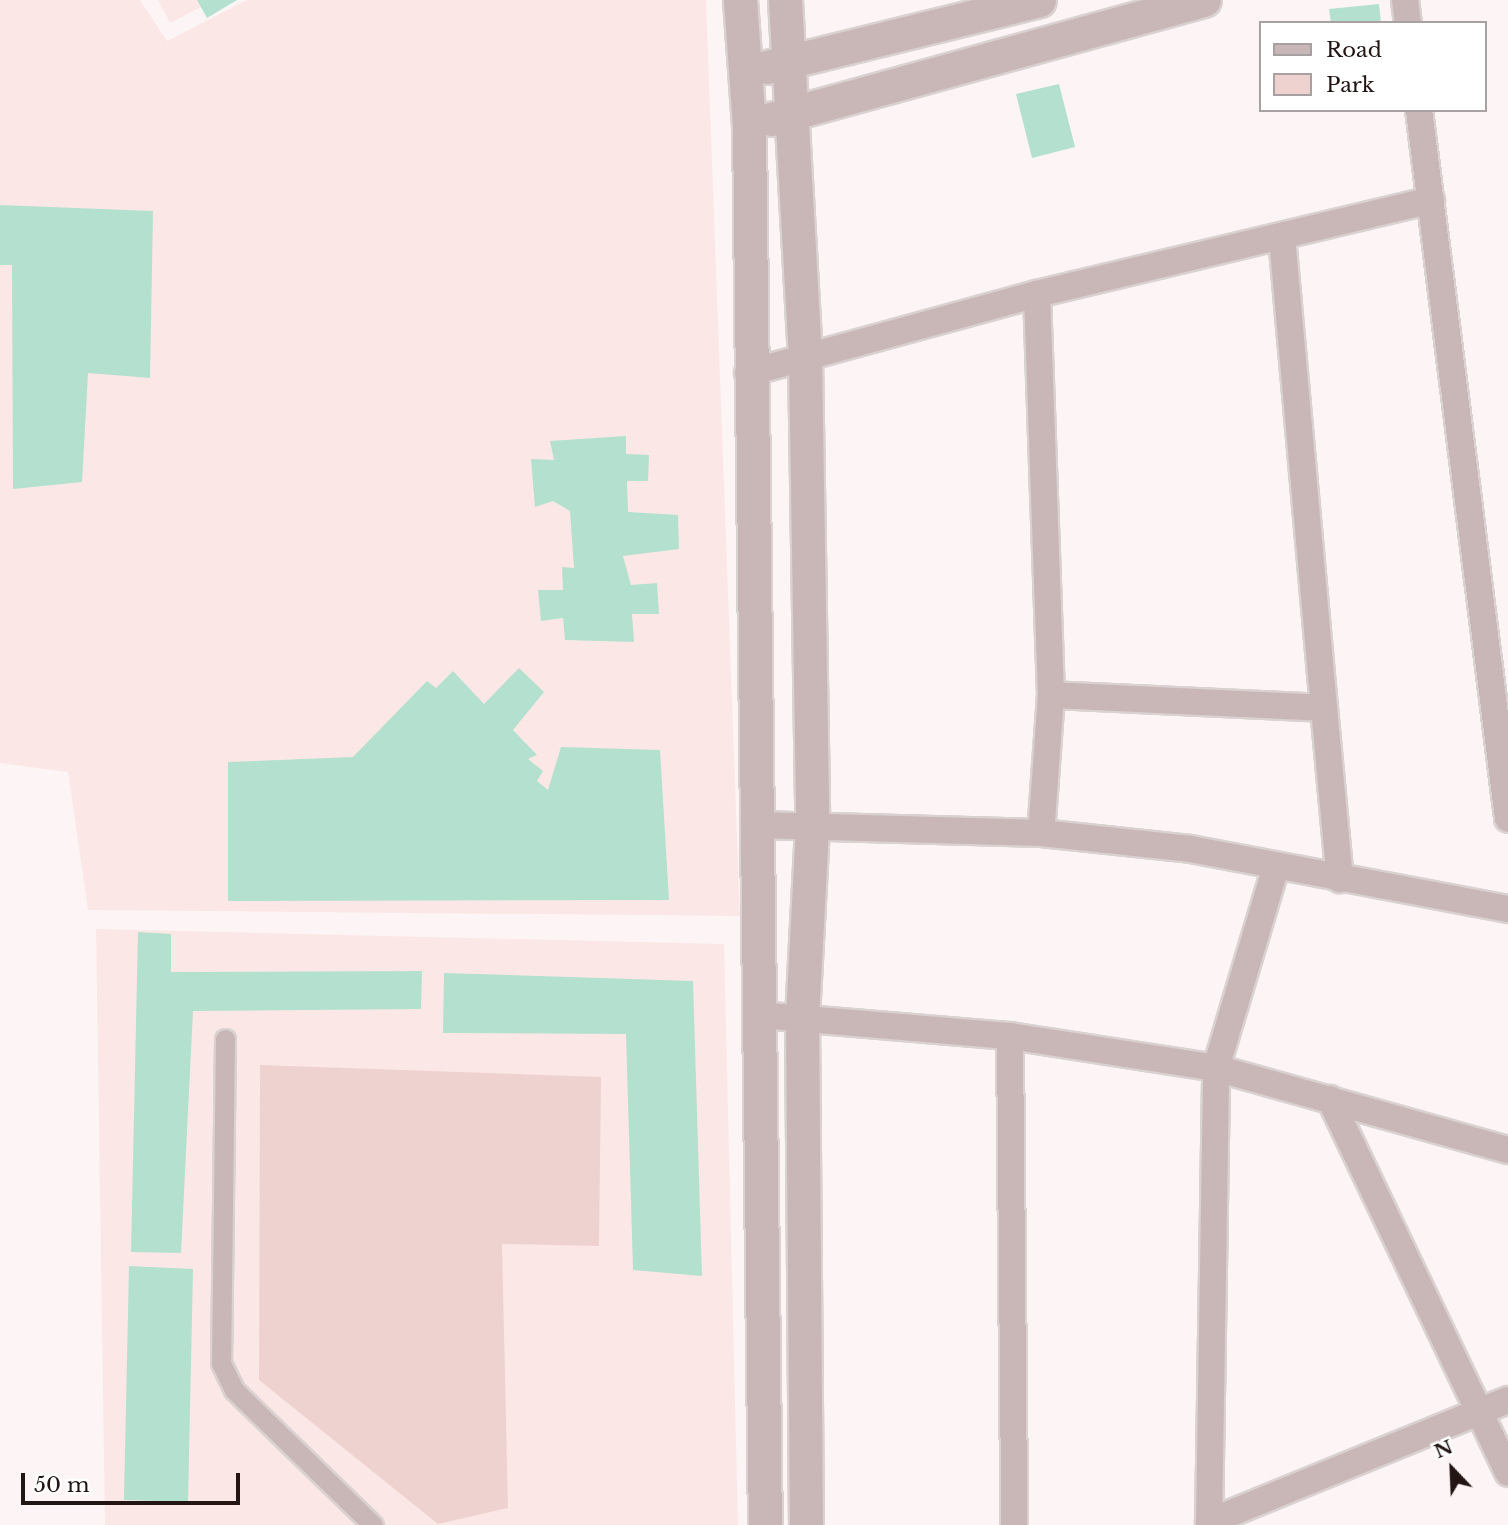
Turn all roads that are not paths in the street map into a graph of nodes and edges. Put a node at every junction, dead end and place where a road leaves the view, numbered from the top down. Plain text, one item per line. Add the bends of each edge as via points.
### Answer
1 (740, 0) edge
2 (785, 0) edge
3 (1039, 0) edge
4 (1205, 0) edge
5 (1405, 0) edge
6 (1408, 21) edge
7 (789, 62) junction
8 (744, 72) junction
9 (1419, 112) edge
10 (793, 113) junction
11 (749, 125) junction
12 (1431, 200) junction
13 (1282, 236) junction
14 (1037, 294) junction
15 (805, 357) junction
16 (748, 373) junction
17 (1051, 695) junction
18 (1324, 708) junction
19 (1508, 817) edge
20 (758, 825) junction
21 (812, 827) junction
22 (1041, 833) junction
23 (1276, 867) junction
24 (1340, 879) junction
25 (1508, 909) edge
26 (759, 1015) junction
27 (803, 1019) junction
28 (1010, 1036) junction
29 (225, 1039) dead end
30 (1216, 1068) junction
31 (1330, 1099) junction
32 (1508, 1150) edge
33 (1508, 1400) edge
34 (1480, 1413) junction
35 (1508, 1473) edge
36 (1209, 1523) edge
37 (373, 1525) edge
38 (765, 1525) edge
39 (806, 1525) edge
40 (1014, 1525) edge

1 - 8 street
2 - 7 street
3 - 7 street
4 - 10 street
5 - 6 street
7 - 8 street
7 - 10 street
8 - 11 street
9 - 12 street
10 - 11 street
10 - 15 street
11 - 16 street
12 - 13 street
12 - 19 street
13 - 14 street
13 - 18 street
14 - 15 street
14 - 17 street
15 - 16 street
15 - 21 street
16 - 20 street
17 - 18 street
17 - 22 street
18 - 24 street
20 - 21 street
20 - 26 street
21 - 22 street
21 - 27 street
22 - 23 street via 1191,849
23 - 24 street
23 - 30 street
24 - 25 street
26 - 27 street
26 - 38 street
27 - 28 street
27 - 39 street
28 - 30 street
28 - 40 street
29 - 37 street via 221,1363 234,1390
30 - 31 street
30 - 36 street
31 - 32 street
31 - 34 street
33 - 34 street
34 - 35 street
34 - 36 street

